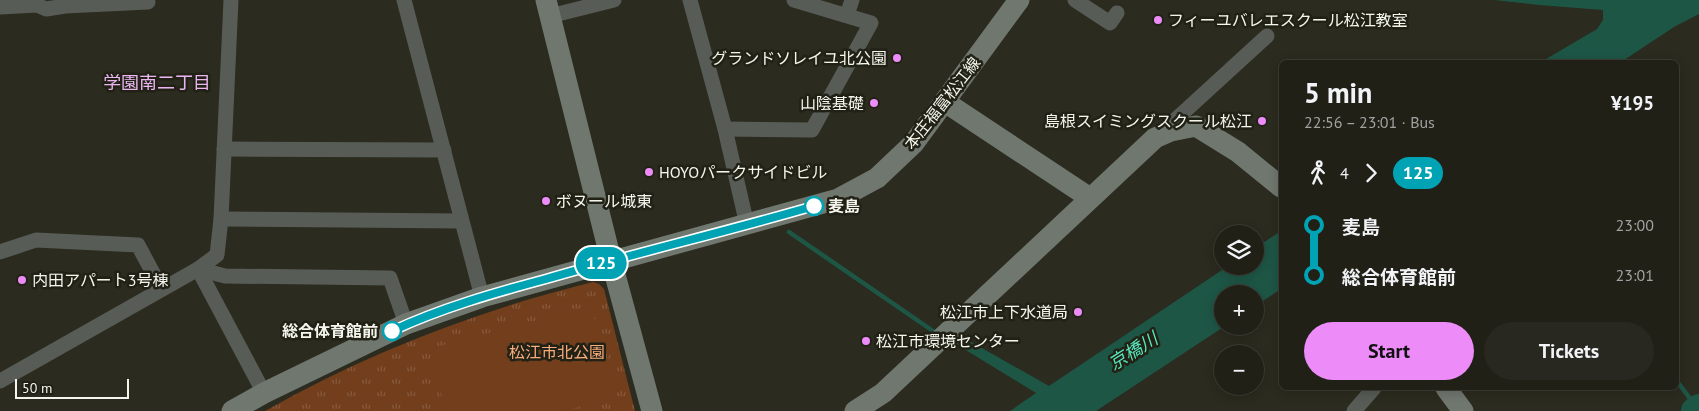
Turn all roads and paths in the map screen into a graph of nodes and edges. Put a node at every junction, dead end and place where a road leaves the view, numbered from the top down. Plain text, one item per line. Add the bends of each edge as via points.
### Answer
1 (232, 0) edge
2 (404, 0) edge
3 (614, 0) edge
4 (690, 0) edge
5 (794, 0) edge
6 (852, 0) edge
7 (1019, 0) edge
8 (1075, 0) edge
9 (148, 2) dead end
10 (0, 7) edge
11 (548, 8) edge
12 (1117, 13) dead end
13 (847, 16) junction
14 (1267, 36) dead end
15 (945, 102) junction
16 (725, 130) junction
17 (1155, 138) junction
18 (224, 148) junction
19 (444, 150) junction
20 (1279, 185) edge
21 (1090, 198) junction
22 (221, 219) junction
23 (461, 221) junction
24 (747, 225) junction
25 (0, 252) edge
26 (611, 260) junction
27 (198, 269) junction
28 (161, 288) junction
29 (482, 297) junction
30 (406, 324) junction
31 (0, 381) edge
32 (1372, 390) edge
33 (1447, 390) edge
34 (264, 393) junction
35 (232, 411) edge
36 (652, 411) edge
37 (855, 411) edge
38 (1354, 411) edge
39 (1463, 411) edge

1 - 18 street
2 - 19 street
3 - 11 street
4 - 16 street
5 - 13 street
6 - 13 street
7 - 15 street, 本庄福富松江線
8 - 12 street via 1110,23
9 - 10 street via 46,9 37,5
11 - 26 street
13 - 16 street via 872,23 812,130
14 - 17 street
15 - 21 street
15 - 24 street, 本庄福富松江線 via 914,143 877,178 838,199
16 - 24 street
17 - 20 street via 1196,126 1238,152
17 - 21 street
18 - 19 street
18 - 22 street
19 - 23 street
21 - 37 street via 882,392
22 - 23 street
22 - 27 street via 217,255
23 - 29 street
24 - 26 street, 本庄福富松江線
25 - 28 street via 36,240 138,245
26 - 29 street, 本庄福富松江線
26 - 36 street
27 - 28 street
27 - 30 street via 225,276 390,278
27 - 34 street
28 - 31 street
29 - 30 street, 本庄福富松江線
30 - 34 street, 本庄福富松江線
32 - 38 street
33 - 39 street
34 - 35 street, 本庄福富松江線

